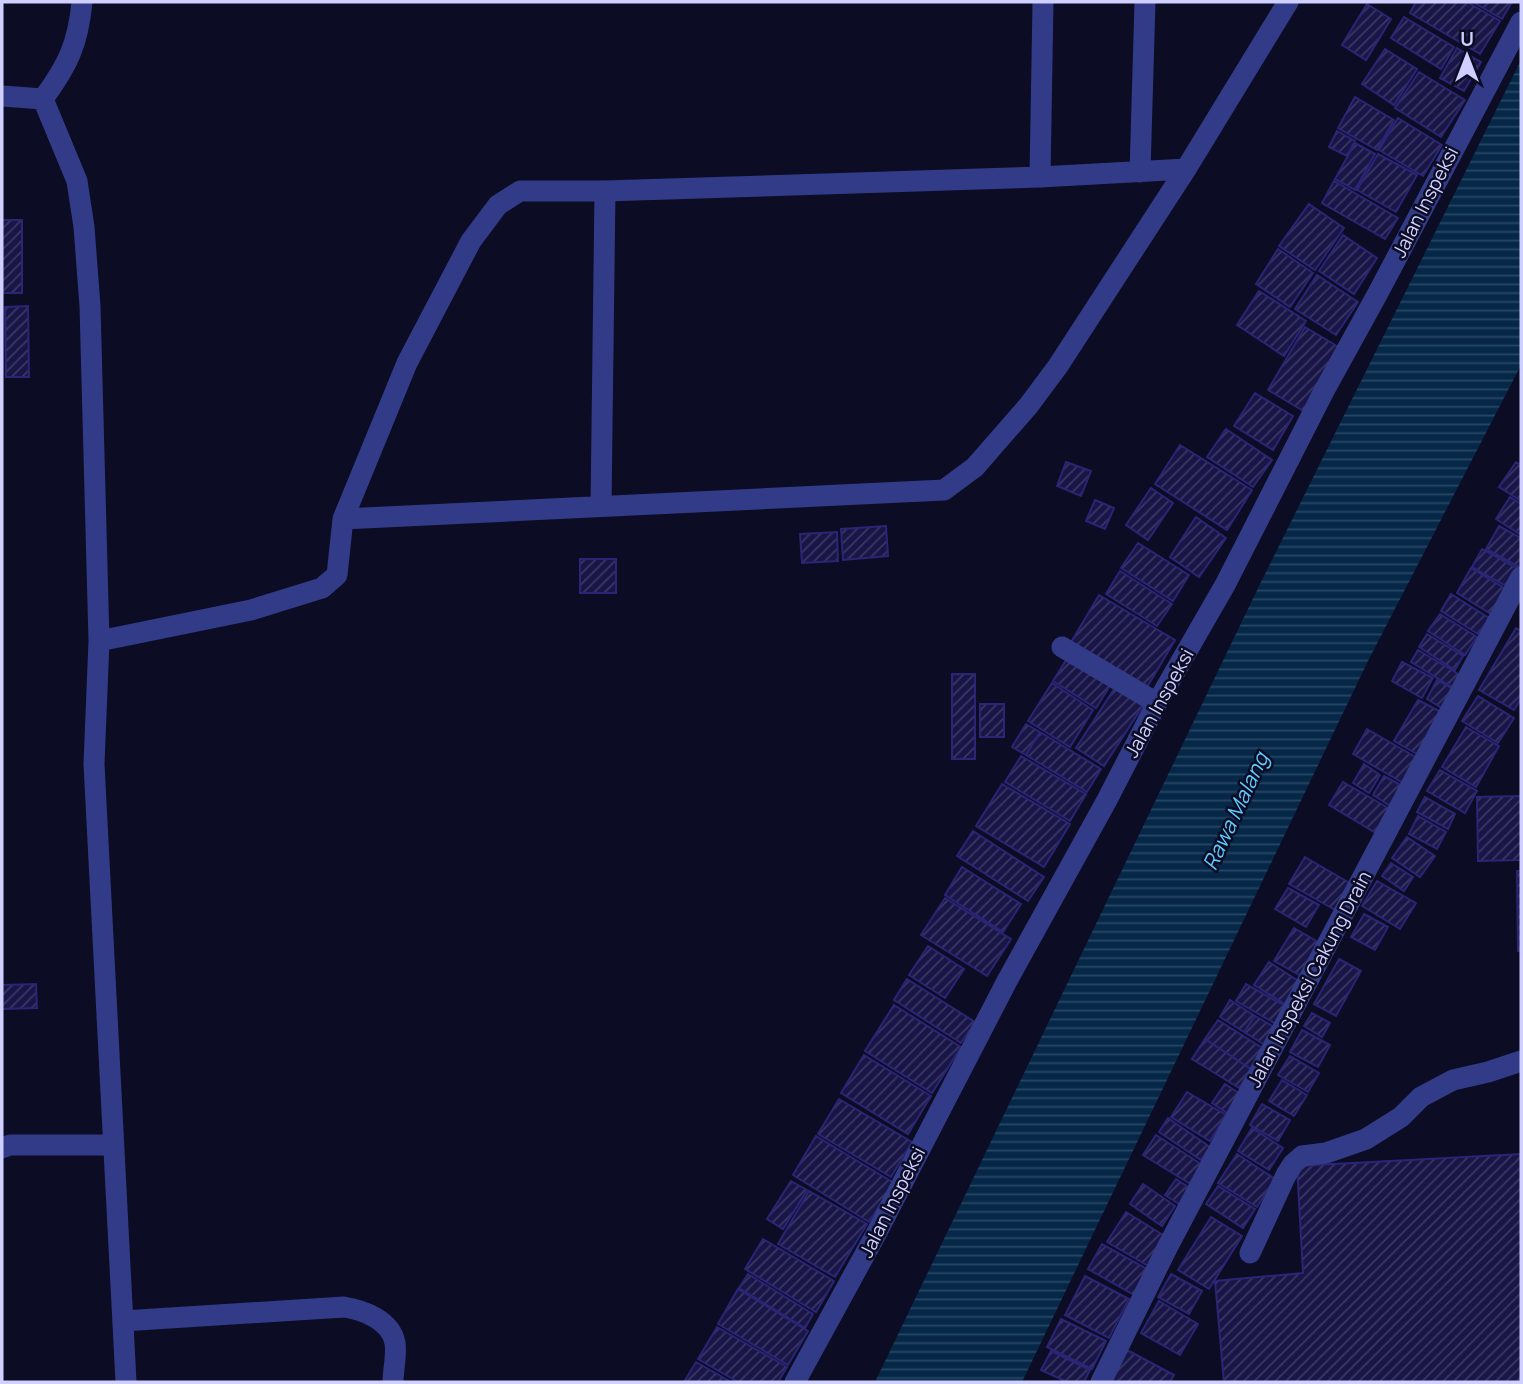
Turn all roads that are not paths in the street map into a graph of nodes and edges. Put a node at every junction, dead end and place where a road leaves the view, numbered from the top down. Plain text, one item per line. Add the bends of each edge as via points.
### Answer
1 (82, 2) edge
2 (1043, 2) edge
3 (1145, 2) edge
4 (1288, 2) edge
5 (1521, 22) edge
6 (2, 96) edge
7 (43, 99) junction
8 (1186, 169) junction
9 (1140, 172) junction
10 (1040, 177) junction
11 (605, 191) junction
12 (601, 506) junction
13 (343, 519) junction
14 (1521, 577) edge
15 (99, 641) junction
16 (1062, 647) dead end
17 (1157, 703) junction
18 (1521, 1061) edge
19 (113, 1145) junction
20 (2, 1148) edge
21 (1250, 1252) dead end
22 (123, 1321) junction
23 (126, 1382) edge
24 (393, 1382) edge
25 (795, 1382) edge
26 (1101, 1382) edge

1 - 7 street via 79,32 62,74
2 - 10 street
3 - 9 street
4 - 8 street
5 - 17 street, Jalan Inspeksi via 1225,585
6 - 7 street
7 - 15 street via 76,181 84,227
8 - 9 street
8 - 12 street via 1051,376 975,467 944,490
9 - 10 street
10 - 11 street
11 - 12 street
11 - 13 street via 520,191 498,205 471,241 407,363
12 - 13 street
13 - 15 street via 337,575 322,588 251,610
14 - 26 street, Jalan Inspeksi Cakung Drain
15 - 19 street via 94,764
16 - 17 street
17 - 25 street, Jalan Inspeksi
18 - 21 street via 1454,1080 1421,1097 1401,1117 1366,1139 1302,1156 1286,1175
19 - 20 street
19 - 22 street
22 - 23 street
22 - 24 street via 344,1307 364,1310 385,1326 395,1342

